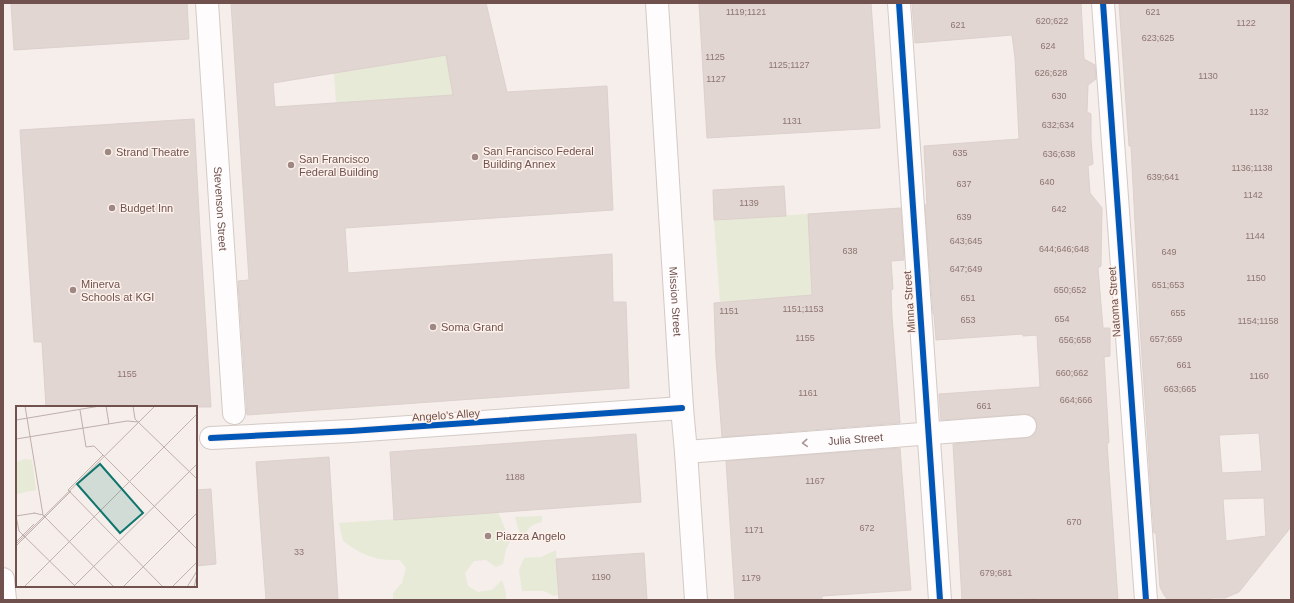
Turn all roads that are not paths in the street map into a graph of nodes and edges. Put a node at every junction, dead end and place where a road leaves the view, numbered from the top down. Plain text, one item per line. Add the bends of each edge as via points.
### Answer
1 (207, 3) edge
2 (657, 3) edge
3 (899, 3) edge
4 (1103, 3) edge
5 (682, 408) junction
6 (234, 413) dead end
7 (1025, 426) dead end
8 (928, 433) junction
9 (212, 438) dead end
10 (686, 452) junction
11 (3, 578) edge
12 (4, 600) edge
13 (696, 600) edge
14 (940, 600) edge
15 (1146, 600) edge

1 - 6 street, Stevenson Street
2 - 5 street, Mission Street
3 - 8 street, Minna Street
4 - 15 street, Natoma Street
5 - 9 street, Angelo's Alley
5 - 10 street, Mission Street
7 - 8 street, Julia Street
8 -> 10 street, Julia Street
8 - 14 street, Minna Street
10 - 13 street, Mission Street
11 - 12 street

